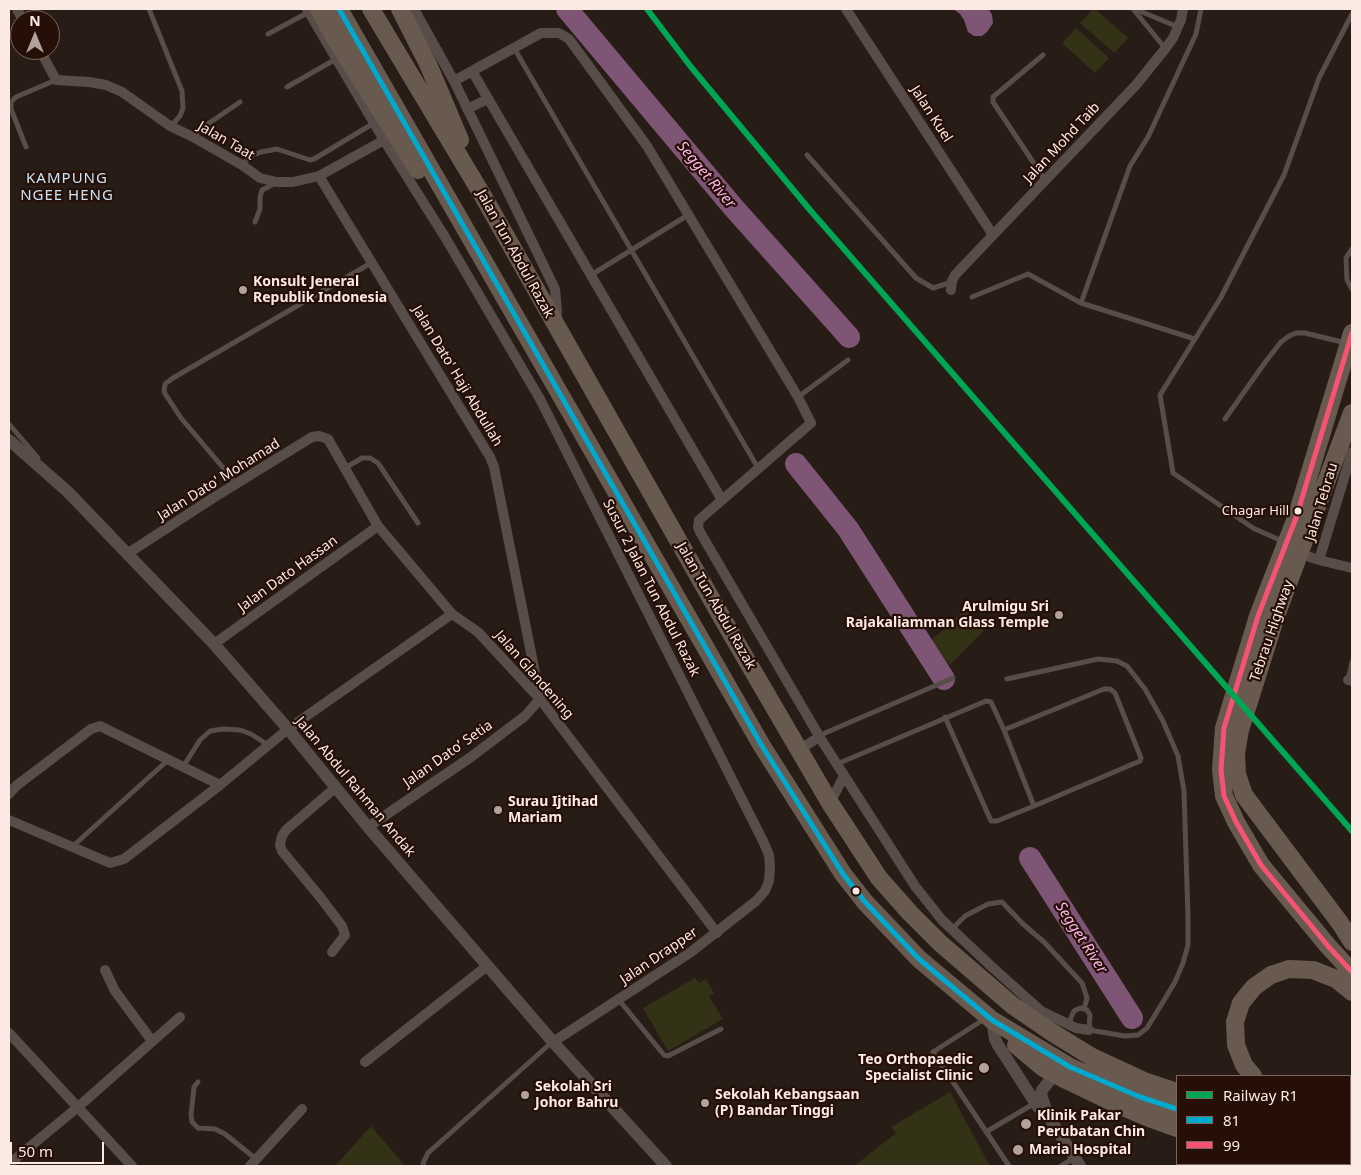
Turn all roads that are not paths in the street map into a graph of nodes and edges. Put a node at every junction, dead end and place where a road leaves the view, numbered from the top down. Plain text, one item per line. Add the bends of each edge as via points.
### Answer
1 (150, 9) edge
2 (339, 9) edge
3 (370, 9) edge
4 (400, 9) edge
5 (414, 9) edge
6 (846, 9) edge
7 (1134, 9) edge
8 (1183, 9) edge
9 (1201, 9) edge
10 (311, 10) edge
11 (1352, 14) edge
12 (1178, 27) junction
13 (268, 34) dead end
14 (514, 48) junction
15 (1166, 48) junction
16 (1043, 55) dead end
17 (336, 59) junction
18 (45, 60) edge
19 (472, 71) junction
20 (56, 80) junction
21 (454, 81) junction
22 (287, 87) dead end
23 (488, 99) junction
24 (240, 102) dead end
25 (467, 109) junction
26 (374, 123) junction
27 (170, 126) junction
28 (193, 137) junction
29 (384, 140) junction
30 (26, 147) dead end
31 (807, 155) dead end
32 (242, 165) junction
33 (319, 176) junction
34 (1046, 181) junction
35 (277, 182) junction
36 (483, 196) junction
37 (688, 215) junction
38 (255, 222) dead end
39 (450, 233) junction
40 (994, 235) junction
41 (476, 248) junction
42 (632, 249) junction
43 (1352, 249) edge
44 (372, 262) junction
45 (590, 275) junction
46 (952, 286) joint
47 (1352, 289) edge
48 (972, 297) dead end
49 (1081, 303) junction
50 (556, 326) junction
51 (1351, 338) edge
52 (1195, 340) junction
53 (848, 360) dead end
54 (798, 397) junction
55 (1352, 413) edge
56 (1225, 419) dead end
57 (9, 424) edge
58 (328, 439) joint
59 (9, 440) edge
60 (1352, 452) edge
61 (1312, 466) junction
62 (345, 468) junction
63 (758, 468) junction
64 (1330, 472) junction
65 (236, 483) junction
66 (68, 492) junction
67 (722, 500) junction
68 (1320, 500) junction
69 (418, 523) dead end
70 (378, 526) junction
71 (1287, 543) junction
72 (127, 554) junction
73 (1314, 558) junction
74 (1352, 568) edge
75 (452, 614) junction
76 (214, 644) junction
77 (1352, 662) edge
78 (953, 678) dead end
79 (1007, 679) dead end
80 (1350, 681) edge
81 (540, 699) junction
82 (945, 718) junction
83 (288, 729) junction
84 (1232, 729) junction
85 (1004, 730) junction
86 (819, 737) junction
87 (268, 745) junction
88 (799, 750) junction
89 (168, 760) junction
90 (836, 764) junction
91 (182, 767) junction
92 (844, 776) junction
93 (220, 785) junction
94 (335, 788) junction
95 (9, 794) edge
96 (830, 803) junction
97 (1034, 806) junction
98 (9, 820) edge
99 (368, 827) junction
100 (73, 847) junction
101 (769, 881) joint
102 (951, 929) junction
103 (717, 933) junction
104 (1352, 942) edge
105 (332, 952) dead end
106 (487, 966) junction
107 (105, 970) dead end
108 (1352, 972) edge
109 (1352, 992) edge
110 (618, 999) junction
111 (1084, 1009) junction
112 (180, 1017) dead end
113 (990, 1018) junction
114 (721, 1029) dead end
115 (1089, 1030) junction
116 (9, 1033) edge
117 (152, 1041) junction
118 (552, 1042) junction
119 (1061, 1050) junction
120 (365, 1062) dead end
121 (1252, 1075) edge
122 (198, 1082) dead end
123 (1176, 1092) edge
124 (1036, 1103) junction
125 (78, 1107) junction
126 (302, 1109) dead end
127 (1176, 1109) edge
128 (1047, 1114) junction
129 (1176, 1128) edge
130 (986, 1132) junction
131 (253, 1163) edge
132 (9, 1164) edge
133 (1079, 1164) edge
134 (132, 1166) edge
135 (424, 1166) edge
136 (666, 1166) edge
137 (1009, 1166) edge
138 (1060, 1166) edge

1 - 27 lane via 182,91 183,108
2 - 41 highway, Jalan Tun Abdul Razak
3 - 36 highway, Jalan Tun Abdul Razak
4 - 36 highway via 428,64
5 - 21 street
6 - 40 street, Jalan Kuel
7 - 12 lane
7 - 15 lane
8 - 12 street, Jalan Mohd Taib
9 - 49 lane via 1196,34 1148,137 1130,166
10 - 13 lane
10 - 17 street, Susur 2 Jalan Tun Abdul Razak
10 - 39 highway via 336,40
11 - 52 lane via 1319,78 1284,175 1220,299
12 - 15 street, Jalan Mohd Taib
14 - 19 street
14 - 37 street via 541,32 559,33 569,39 647,146
14 - 42 lane
15 - 34 street, Jalan Mohd Taib via 1136,85
16 - 34 lane via 994,97 993,102
17 - 22 lane
17 - 26 street, Susur 2 Jalan Tun Abdul Razak
18 - 20 street
19 - 21 street
19 - 23 street
20 - 27 street, Jalan Taat via 106,85 122,92
20 - 30 lane, Jalan Taat via 11,102
21 - 25 street
23 - 25 street
23 - 45 street
24 - 28 lane
25 - 50 street via 555,289
26 - 29 street, Susur 2 Jalan Tun Abdul Razak
26 - 32 lane via 314,159 277,149 251,156
27 - 28 street, Jalan Taat
28 - 32 street, Jalan Taat
29 - 33 street, Jalan Taat
29 - 39 street, Susur 2 Jalan Tun Abdul Razak
31 - 46 lane via 916,278 933,288
32 - 35 street, Jalan Taat via 260,178
33 - 35 street, Jalan Taat
33 - 44 street, Jalan Dato' Haji Abdullah
34 - 40 street, Jalan Mohd Taib
35 - 38 lane via 262,190
36 - 50 highway, Jalan Tun Abdul Razak
37 - 42 lane
37 - 54 street
39 - 41 highway
39 - 101 street, Susur 2 Jalan Tun Abdul Razak via 540,399 764,841 769,855
40 - 46 street, Jalan Mohd Taib via 955,275
41 - 113 highway, Jalan Tun Abdul Razak via 762,746 843,874 864,902 919,959
42 - 45 lane
42 - 63 lane
43 - 47 lane via 1346,258 1347,280
44 - 65 lane via 165,384 164,392 181,418
44 - 81 street, Jalan Dato' Haji Abdullah via 494,467
45 - 67 street
48 - 49 lane via 1028,274
49 - 52 lane
50 - 88 highway, Jalan Tun Abdul Razak
51 - 56 lane via 1305,333 1288,336
51 - 61 highway, Tebrau Highway
52 - 71 lane via 1160,395 1173,472 1253,528
53 - 54 lane
54 - 63 street via 810,423
55 - 64 highway, Tebrau Highway
57 - 66 lane
58 - 62 street, Jalan Glandening
58 - 65 street, Jalan Dato' Mohamad via 312,437
59 - 66 street, Jalan Abdul Rahman Andak
60 - 73 street, Jalan Tebrau
61 - 64 highway via 1315,475 1324,476
61 - 71 highway, Tebrau Highway
62 - 69 lane via 362,458 378,463
62 - 70 street, Jalan Glandening
63 - 67 street
64 - 68 highway, Tebrau Highway
65 - 72 street, Jalan Dato' Mohamad
66 - 72 street, Jalan Abdul Rahman Andak
67 - 86 street via 699,520 700,532
68 - 73 highway
68 - 84 highway, Tebrau Highway via 1290,575 1258,671
70 - 75 street, Jalan Glandening
70 - 76 street, Jalan Dato Hassan
71 - 84 highway, Tebrau Highway via 1258,616 1246,657
72 - 76 street, Jalan Abdul Rahman Andak
73 - 74 street
75 - 81 street, Jalan Glandening via 478,632
75 - 83 street
76 - 83 street, Jalan Abdul Rahman Andak
77 - 80 lane
78 - 86 lane
79 - 115 lane via 1098,659 1117,661 1126,666 1145,689 1178,756 1184,792 1188,917 1184,964 1147,1028 1138,1035
81 - 99 street, Jalan Dato’ Setia via 525,716 471,757
81 - 103 street, Jalan Glandening
82 - 85 lane via 986,701 991,702
82 - 90 lane
82 - 97 lane via 991,821 997,822
83 - 87 street
83 - 94 street, Jalan Abdul Rahman Andak
84 - 104 highway, Tebrau Highway via 1237,774 1244,795
84 - 108 highway, Tebrau Highway via 1221,770 1224,796 1236,822 1261,865
85 - 97 lane
85 - 97 lane via 1110,689 1115,693 1141,758
86 - 88 street
86 - 90 street
87 - 91 lane via 240,730 210,731
87 - 93 street
88 - 96 highway, Jalan Tun Abdul Razak
89 - 91 street
89 - 95 street via 100,726 91,729
89 - 100 lane
90 - 92 street
91 - 93 street
92 - 96 street
92 - 102 street via 915,886
93 - 100 street via 124,859 110,863
94 - 99 street, Jalan Abdul Rahman Andak
94 - 105 street via 286,830 280,845 342,926 345,935
96 - 119 highway, Jalan Tun Abdul Razak via 879,878 910,912 940,944
98 - 100 street
99 - 106 street, Jalan Abdul Rahman Andak
101 - 103 street, Jalan Drapper via 756,901
102 - 111 lane via 965,916 988,904 1002,902 1082,983 1087,998
102 - 119 street via 1041,1011
103 - 110 street, Jalan Drapper
106 - 118 street, Jalan Abdul Rahman Andak
106 - 120 street
107 - 117 street via 114,991
109 - 121 highway via 1336,980 1313,970 1288,969 1254,986 1241,1002 1235,1022 1236,1045
110 - 114 lane via 664,1055 668,1056
110 - 118 street, Jalan Drapper
111 - 115 lane via 1090,1015
111 - 119 lane via 1074,1011
112 - 117 street
113 - 119 highway, Jalan Tun Abdul Razak
113 - 124 street via 998,1045
113 - 130 lane via 933,1052
115 - 119 street via 1076,1028
116 - 125 street
117 - 125 street
118 - 135 lane via 428,1153
118 - 136 street, Jalan Abdul Rahman Andak
119 - 123 highway, Jalan Tun Abdul Razak via 1092,1057
119 - 127 highway, Jalan Tun Abdul Razak via 1070,1067
119 - 128 street via 1041,1094
119 - 129 highway via 1116,1104
122 - 131 lane via 194,1087 192,1122 198,1128 215,1129 226,1134
124 - 128 street
124 - 130 lane
125 - 132 street
125 - 134 street
126 - 131 street
128 - 133 street
130 - 137 lane
133 - 138 lane

